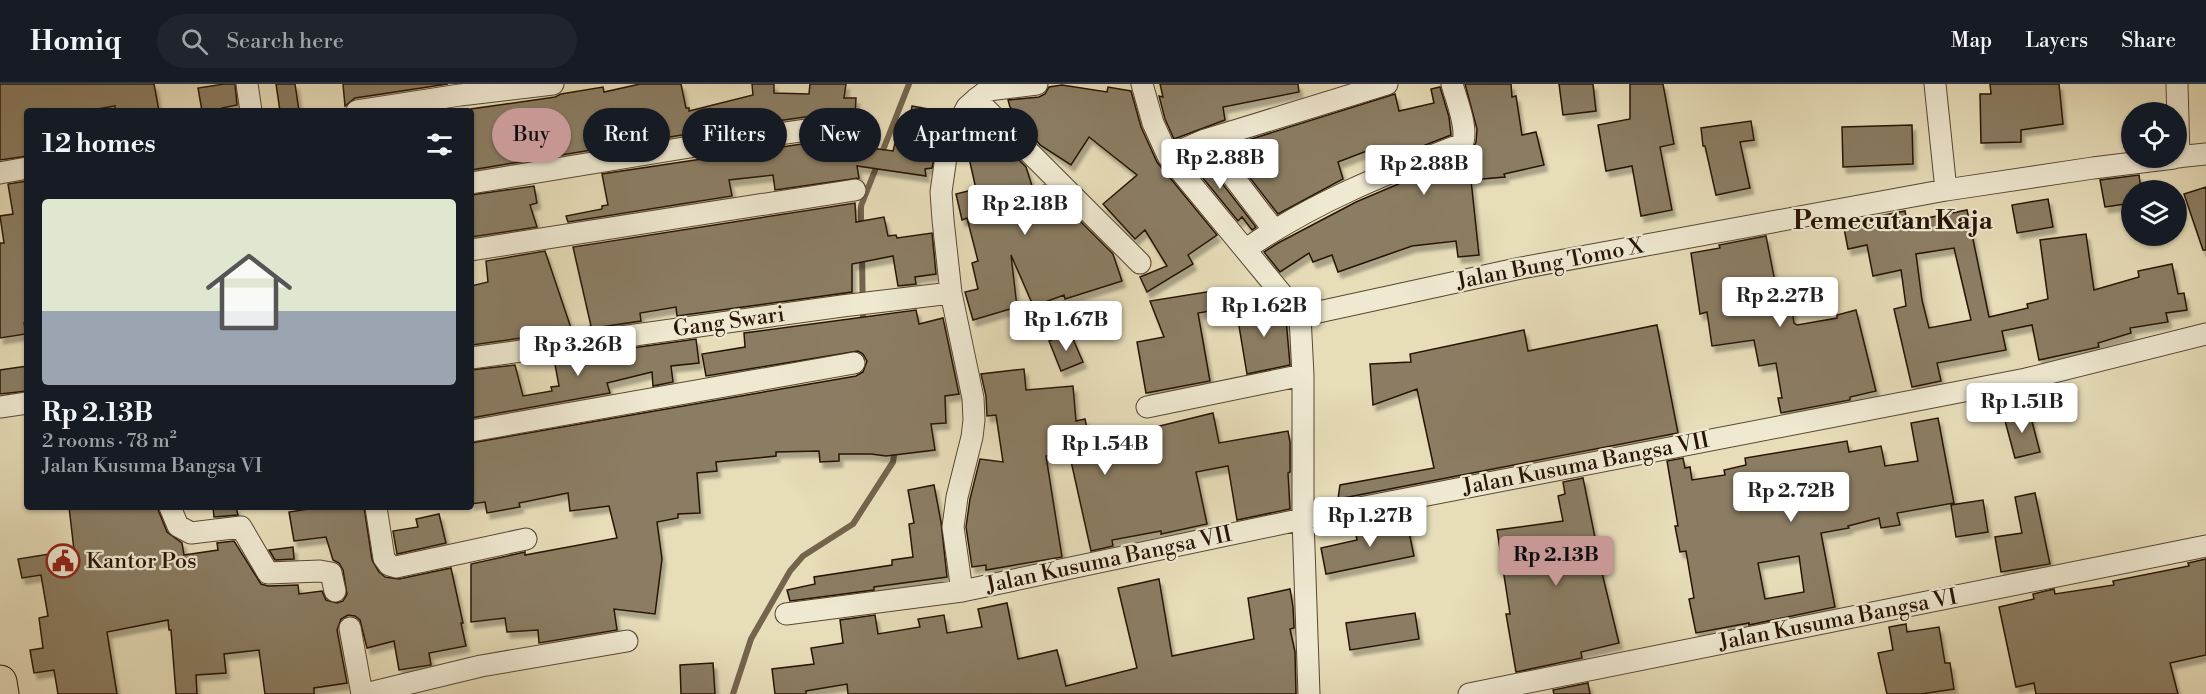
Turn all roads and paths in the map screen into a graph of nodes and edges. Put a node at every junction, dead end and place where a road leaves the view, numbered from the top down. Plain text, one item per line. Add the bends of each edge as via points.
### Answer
1 (248, 84) edge
2 (554, 84) edge
3 (1037, 84) edge
4 (1142, 84) edge
5 (1387, 84) edge
6 (1452, 84) edge
7 (1935, 84) edge
8 (2177, 84) edge
9 (459, 89) edge
10 (976, 99) junction
11 (2177, 102) edge
12 (251, 108) edge
13 (371, 108) edge
14 (799, 131) edge
15 (1205, 140) junction
16 (2206, 154) edge
17 (1168, 156) junction
18 (2187, 156) edge
19 (2121, 164) edge
20 (24, 169) edge
21 (0, 173) edge
22 (474, 183) edge
23 (855, 190) dead end
24 (1946, 190) junction
25 (1274, 230) junction
26 (1246, 249) junction
27 (474, 250) edge
28 (1140, 262) dead end
29 (951, 293) junction
30 (1300, 316) junction
31 (2206, 334) edge
32 (474, 358) edge
33 (854, 363) dead end
34 (1303, 375) junction
35 (24, 403) edge
36 (0, 407) edge
37 (1147, 407) dead end
38 (474, 430) edge
39 (171, 510) edge
40 (376, 510) edge
41 (1303, 519) junction
42 (526, 539) dead end
43 (2206, 546) edge
44 (335, 591) dead end
45 (962, 591) junction
46 (786, 614) dead end
47 (350, 628) dead end
48 (627, 641) dead end
49 (0, 682) edge
50 (2, 694) edge
51 (363, 694) edge
52 (1309, 694) edge
53 (1469, 694) edge

1 - 12 street
2 - 9 street
3 - 10 street via 988,90
4 - 17 street
5 - 15 street
6 - 25 street via 1464,129 1462,144 1390,172
7 - 24 street
8 - 11 street
9 - 13 street
10 - 28 street
10 - 29 street via 953,134 941,192
14 - 22 street
15 - 17 street
15 - 25 street
16 - 18 street, Jalan Bung Tomo X
17 - 26 street
19 - 24 street, Jalan Bung Tomo X
20 - 21 street
23 - 27 street
24 - 30 street, Jalan Bung Tomo X via 1521,268
25 - 26 street
26 - 30 street
29 - 32 street, Gang Swari
29 - 45 street via 974,420 953,527
30 - 34 street
31 - 41 street, Jalan Kusuma Bangsa VII via 2026,379
33 - 38 street
34 - 37 street
34 - 41 street
35 - 36 street
39 - 44 street via 178,526 191,533 241,527 268,573 330,573
40 - 42 street via 384,558 396,567
41 - 45 street, Jalan Kusuma Bangsa VII
41 - 52 street
43 - 53 street, Jalan Kusuma Bangsa VI
45 - 46 street, Jalan Kusuma Bangsa VII
47 - 51 street
48 - 51 street via 481,666
49 - 50 highway

